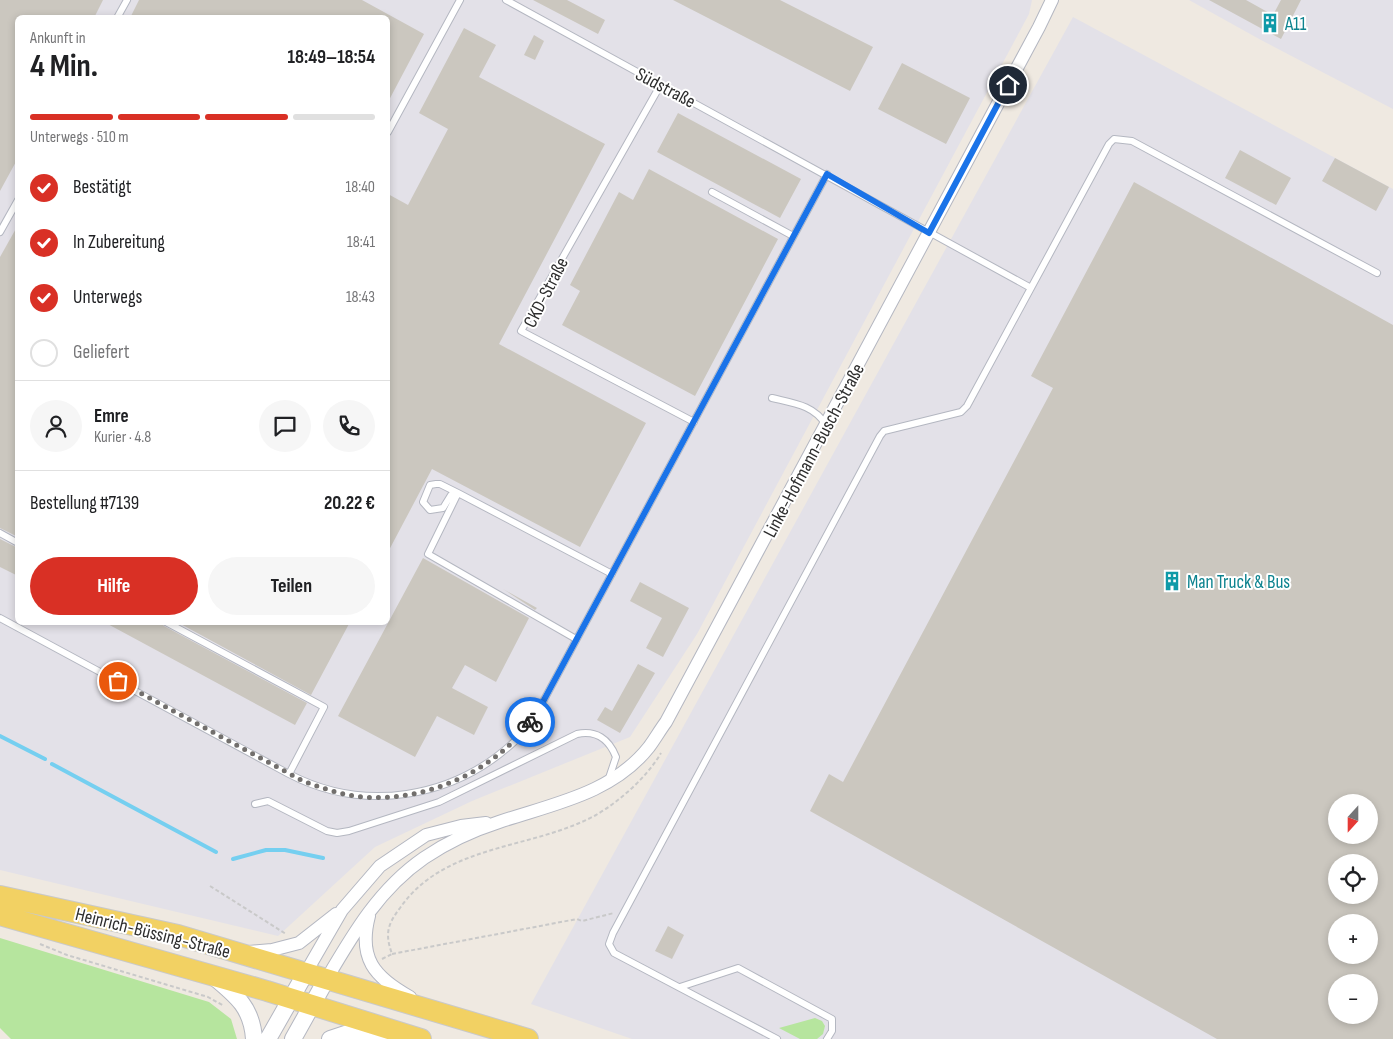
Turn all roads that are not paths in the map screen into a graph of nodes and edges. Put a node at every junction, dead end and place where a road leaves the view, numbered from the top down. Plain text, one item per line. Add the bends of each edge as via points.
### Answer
1 (127, 0) edge
2 (460, 0) edge
3 (506, 0) edge
4 (1052, 0) edge
5 (119, 15) edge
6 (661, 84) junction
7 (390, 128) edge
8 (827, 174) junction
9 (712, 192) dead end
10 (15, 205) edge
11 (0, 232) edge
12 (929, 233) junction
13 (794, 236) junction
14 (1377, 273) dead end
15 (1031, 288) junction
16 (772, 398) dead end
17 (694, 422) junction
18 (826, 426) junction
19 (458, 493) junction
20 (0, 533) edge
21 (15, 541) edge
22 (612, 574) junction
23 (0, 618) edge
24 (172, 625) edge
25 (576, 639) junction
26 (289, 774) junction
27 (606, 783) junction
28 (255, 804) dead end
29 (499, 822) junction
30 (0, 896) edge
31 (371, 909) junction
32 (342, 910) junction
33 (0, 915) edge
34 (239, 953) junction
35 (305, 974) junction
36 (212, 976) junction
37 (326, 980) junction
38 (680, 987) junction
39 (291, 998) junction
40 (312, 1005) junction
41 (441, 1014) junction
42 (254, 1039) edge
43 (268, 1039) edge
44 (293, 1039) edge
45 (330, 1039) edge
46 (417, 1039) edge
47 (421, 1039) edge
48 (528, 1039) edge
49 (777, 1039) edge
50 (827, 1039) edge

1 - 5 lane
2 - 7 lane
3 - 6 lane, Südstraße
4 - 12 street, Linke-Hofmann-Busch-Straße
6 - 8 lane, Südstraße
6 - 17 lane, CKD-Straße via 521,331
8 - 12 lane, Südstraße
8 - 13 lane
9 - 13 lane
10 - 11 lane
12 - 15 lane, Südstraße
12 - 18 street, Linke-Hofmann-Busch-Straße
13 - 17 lane
14 - 15 lane via 1132,141 1114,139
15 - 38 lane via 961,412 884,431 880,436 622,917 610,944 614,953
16 - 18 lane via 805,406 820,414
17 - 22 lane
18 - 27 street, Linke-Hofmann-Busch-Straße via 666,722 648,748
19 - 19 lane via 440,484 430,485 423,502 430,510 438,510
19 - 22 lane
19 - 25 lane via 428,554
20 - 21 lane
22 - 25 lane
23 - 26 lane
24 - 26 lane via 324,707
25 - 26 lane via 538,711 517,740 486,765 451,783 413,793 363,797 324,789
27 - 28 lane via 616,757 613,749 598,734 588,732 577,734 439,802 349,831 327,831 268,801
27 - 29 street, Linke-Hofmann-Busch-Straße via 542,810
29 - 31 street, Linke-Hofmann-Busch-Straße via 426,857 388,887
29 - 32 street, Linke-Hofmann-Busch-Straße via 461,826 426,835 380,866
30 - 34 main road, Heinrich-Büssing-Straße via 115,920
31 - 37 street, Linke-Hofmann-Busch-Straße via 348,940
31 - 41 street via 364,936 365,947 379,978
32 - 34 street via 299,943
32 - 35 street, Linke-Hofmann-Busch-Straße
33 - 36 main road, Heinrich-Büssing-Straße
34 - 35 main road, Heinrich-Büssing-Straße
35 - 37 main road, Heinrich-Büssing-Straße
35 - 39 street
36 - 39 main road, Heinrich-Büssing-Straße
36 - 42 street via 247,1009
37 - 40 street
37 - 41 main road, Heinrich-Büssing-Straße
38 - 49 lane
38 - 50 lane via 738,968 832,1019 832,1031
39 - 40 main road, Heinrich-Büssing-Straße
39 - 43 street
40 - 44 street
40 - 47 main road, Heinrich-Büssing-Straße
41 - 48 main road, Heinrich-Büssing-Straße
45 - 46 street via 367,1033

